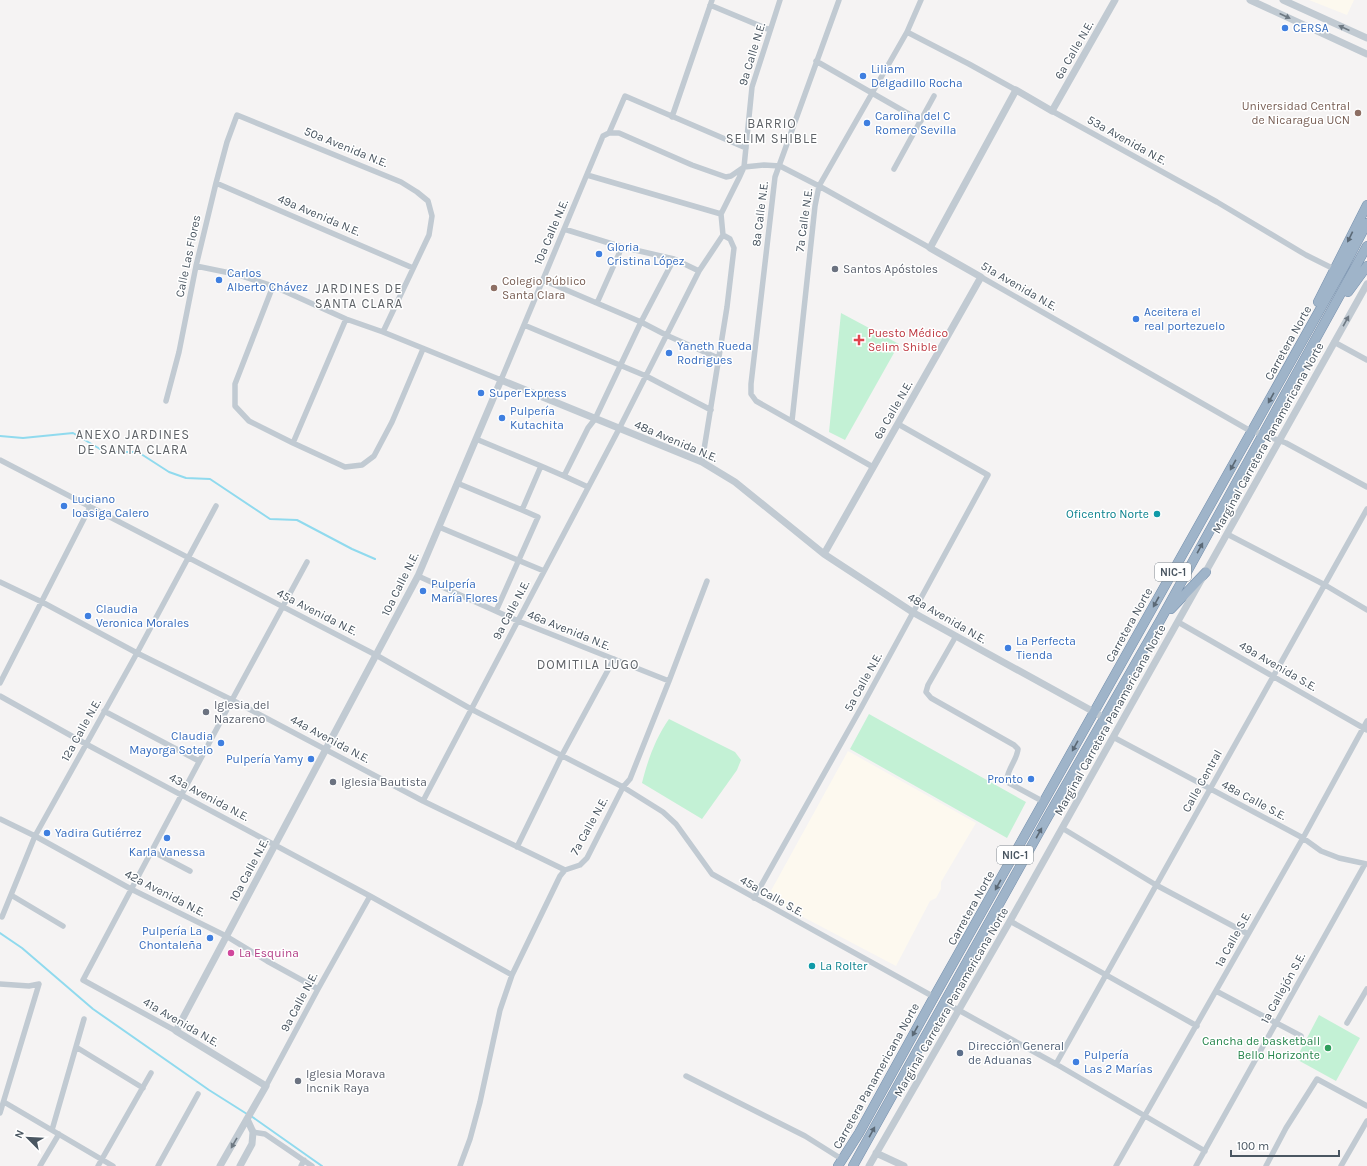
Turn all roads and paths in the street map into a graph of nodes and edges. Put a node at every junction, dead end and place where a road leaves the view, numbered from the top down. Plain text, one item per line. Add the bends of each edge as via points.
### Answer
1 (780, 0) edge
2 (839, 0) edge
3 (921, 0) edge
4 (1115, 0) edge
5 (1250, 0) edge
6 (1283, 0) edge
7 (711, 3) edge
8 (770, 30) junction
9 (907, 32) junction
10 (1367, 38) edge
11 (1367, 54) edge
12 (816, 61) junction
13 (1016, 90) junction
14 (872, 93) junction
15 (934, 96) dead end
16 (1052, 111) junction
17 (237, 116) joint
18 (672, 117) junction
19 (921, 121) junction
20 (609, 133) junction
21 (746, 148) junction
22 (780, 166) junction
23 (744, 167) junction
24 (894, 169) dead end
25 (587, 175) junction
26 (216, 183) junction
27 (819, 186) junction
28 (1367, 205) edge
29 (721, 214) junction
30 (1367, 222) edge
31 (564, 229) junction
32 (723, 235) junction
33 (1367, 246) edge
34 (622, 247) junction
35 (930, 248) junction
36 (674, 259) junction
37 (196, 266) junction
38 (1367, 266) edge
39 (413, 268) junction
40 (1334, 269) junction
41 (699, 271) junction
42 (981, 277) junction
43 (543, 280) junction
44 (1367, 284) edge
45 (273, 286) junction
46 (597, 303) junction
47 (1330, 315) junction
48 (346, 319) junction
49 (641, 322) junction
50 (524, 324) junction
51 (384, 332) junction
52 (666, 335) junction
53 (1334, 342) junction
54 (423, 349) junction
55 (718, 358) junction
56 (1367, 360) edge
57 (620, 365) junction
58 (1290, 365) junction
59 (646, 376) junction
60 (501, 380) junction
61 (166, 402) dead end
62 (711, 410) junction
63 (596, 419) junction
64 (792, 421) junction
65 (898, 424) junction
66 (619, 429) junction
67 (1252, 431) junction
68 (1263, 435) junction
69 (476, 439) junction
70 (1279, 441) junction
71 (293, 443) junction
72 (0, 460) edge
73 (702, 462) junction
74 (541, 466) junction
75 (873, 467) junction
76 (564, 476) junction
77 (457, 483) junction
78 (588, 487) junction
79 (1367, 487) edge
80 (216, 506) dead end
81 (90, 507) junction
82 (1367, 509) edge
83 (522, 510) junction
84 (439, 527) junction
85 (1227, 534) junction
86 (824, 554) junction
87 (187, 558) junction
88 (518, 560) junction
89 (307, 562) dead end
90 (544, 571) junction
91 (1206, 572) junction
92 (418, 576) junction
93 (707, 581) dead end
94 (0, 582) edge
95 (1324, 585) junction
96 (42, 602) junction
97 (283, 606) junction
98 (1367, 610) edge
99 (496, 611) junction
100 (914, 613) junction
101 (1161, 619) junction
102 (518, 621) junction
103 (1178, 622) junction
104 (956, 636) junction
105 (137, 653) junction
106 (376, 655) junction
107 (614, 659) junction
108 (1274, 676) junction
109 (669, 681) junction
110 (0, 683) edge
111 (0, 696) edge
112 (232, 700) junction
113 (471, 709) junction
114 (104, 711) junction
115 (1094, 712) junction
116 (1105, 718) junction
117 (1367, 721) edge
118 (1365, 728) edge
119 (1113, 737) junction
120 (86, 744) junction
121 (326, 750) junction
122 (562, 755) junction
123 (199, 761) junction
124 (622, 787) junction
125 (1210, 790) junction
126 (181, 795) junction
127 (423, 801) junction
128 (1044, 802) junction
129 (0, 819) edge
130 (1062, 828) junction
131 (35, 836) junction
132 (1303, 838) junction
133 (275, 844) junction
134 (517, 847) junction
135 (152, 851) junction
136 (1366, 864) edge
137 (190, 870) dead end
138 (565, 870) junction
139 (1156, 885) junction
140 (131, 889) junction
141 (11, 895) junction
142 (370, 896) junction
143 (754, 898) junction
144 (2, 917) dead end
145 (1010, 921) junction
146 (63, 926) dead end
147 (1248, 934) junction
148 (226, 936) junction
149 (512, 975) junction
150 (1106, 975) junction
151 (0, 984) edge
152 (318, 989) junction
153 (1367, 989) edge
154 (1216, 991) junction
155 (934, 997) junction
156 (944, 1002) junction
157 (959, 1010) junction
158 (84, 1019) dead end
159 (1276, 1022) junction
160 (1347, 1023) dead end
161 (1197, 1026) junction
162 (176, 1031) junction
163 (1301, 1036) dead end
164 (76, 1047) junction
165 (1056, 1064) junction
166 (151, 1073) dead end
167 (686, 1076) dead end
168 (266, 1086) junction
169 (143, 1088) junction
170 (198, 1094) dead end
171 (4, 1102) junction
172 (1367, 1106) edge
173 (0, 1113) edge
174 (249, 1116) junction
175 (1145, 1116) junction
176 (1367, 1121) edge
177 (52, 1130) junction
178 (253, 1132) junction
179 (59, 1134) junction
180 (1205, 1151) junction
181 (876, 1153) junction
182 (102, 1160) junction
183 (839, 1162) edge
184 (303, 1163) edge
185 (40, 1166) edge
186 (98, 1166) edge
187 (113, 1166) edge
188 (158, 1166) edge
189 (220, 1166) edge
190 (240, 1166) edge
191 (312, 1166) edge
192 (460, 1166) edge
193 (834, 1166) edge
194 (853, 1166) edge
195 (869, 1166) edge
196 (904, 1166) edge
197 (1116, 1166) edge
198 (1196, 1166) edge
199 (1266, 1166) edge
200 (1341, 1166) edge

1 - 8 street, 9a Calle N.E.
2 - 12 street, 8a Calle N.E.
3 - 9 street, 7a Calle N.E.
4 - 16 street, 6a Calle N.E.
5 -> 11 street
10 -> 6 street
7 - 8 street
7 - 18 street
8 - 21 street, 9a Calle N.E. via 752,86
9 - 13 street, 53a Avenida N.E.
9 - 14 street, 7a Calle N.E.
12 - 14 street
12 - 22 street, 8a Calle N.E.
13 - 16 street, 53a Avenida N.E.
13 - 35 street
14 - 19 street
14 - 27 street, 7a Calle N.E.
15 - 19 street
16 - 40 street, 53a Avenida N.E.
17 - 26 street, Calle Las Flores
17 - 39 street, 50a Avenida N.E. via 401,182 428,201 432,216 429,235
18 - 20 street, 10a Calle N.E. via 625,96
18 - 21 street
19 - 24 street
20 - 23 street via 619,133 726,177 732,176
20 - 25 street, 10a Calle N.E. via 603,136
21 - 23 street, 9a Calle N.E.
22 - 23 street, 51a Avenida N.E.
22 - 27 street, 51a Avenida N.E.
22 - 64 street, 8a Calle N.E. via 775,177 751,394 756,401
23 - 29 street, 9a Calle N.E.
25 - 29 street
25 - 31 street, 10a Calle N.E.
26 - 37 street, Calle Las Flores
26 - 39 street, 49a Avenida N.E.
27 - 35 street, 51a Avenida N.E.
27 - 64 street, 7a Calle N.E.
28 -> 40 highway
29 - 32 street
30 - 58 highway, Carretera Norte / NIC-1
31 - 34 street
31 - 43 street, 10a Calle N.E.
32 - 41 street
32 - 55 street via 730,239 734,248
33 - 47 highway, Carretera Norte / NIC-1
34 - 36 street
34 - 46 street
35 - 42 street, 51a Avenida N.E.
36 - 41 street
36 - 49 street
37 - 45 street, 48a Avenida N.E. via 235,274
37 - 61 street, Calle Las Flores
38 - 47 highway
39 - 51 street
40 - 58 highway
41 - 52 street
42 - 65 street, 6a Calle N.E.
42 - 67 street, 51a Avenida N.E.
43 - 46 street
43 - 50 street, 10a Calle N.E.
53 -> 44 street, Marginal Carretera Panamericana Norte
45 - 48 street, 48a Avenida N.E.
45 - 71 street via 234,384 235,406 249,421
46 - 49 street
47 - 68 highway, Carretera Norte / NIC-1
48 - 51 street, 48a Avenida N.E.
48 - 71 street
49 - 52 street
49 - 57 street
50 - 57 street
50 - 60 street, 10a Calle N.E.
51 - 54 street, 48a Avenida N.E.
52 - 55 street
52 - 59 street
53 - 56 street
53 - 70 street, Marginal Carretera Panamericana Norte
54 - 60 street, 48a Avenida N.E.
54 - 71 street via 392,422 374,456 362,466 345,467
55 - 62 street
57 - 59 street
57 - 63 street
58 -> 67 highway, Carretera Norte / NIC-1
59 - 62 street
59 - 66 street
60 - 63 street, 48a Avenida N.E.
60 - 69 street, 10a Calle N.E.
62 - 73 street
63 - 66 street, 48a Avenida N.E.
63 - 76 street via 588,428
64 - 75 street
65 - 75 street, 6a Calle N.E.
65 - 100 street, 5a Calle N.E. via 988,475
66 - 73 street, 48a Avenida N.E.
66 - 78 street, 9a Calle N.E.
67 - 68 street, 51a Avenida N.E.
67 -> 115 highway, Carretera Norte / NIC-1
68 - 70 street, 51a Avenida N.E.
101 -> 68 highway, Carretera Norte / NIC-1
69 - 74 street
69 - 77 street, 10a Calle N.E.
70 - 79 street, 51a Avenida N.E.
70 - 85 street, Marginal Carretera Panamericana Norte
72 - 81 street, 45a Avenida N.E.
73 - 86 street, 48a Avenida N.E. via 735,482
74 - 76 street
74 - 83 street
75 - 86 street, 6a Calle N.E.
76 - 78 street
77 - 83 street
77 - 84 street, 10a Calle N.E.
78 - 90 street, 9a Calle N.E.
80 - 87 street, 12a Calle N.E.
81 - 87 street, 45a Avenida N.E.
81 - 96 street
82 - 95 street, Calle Central
83 - 88 street via 538,517
84 - 88 street
84 - 92 street, 10a Calle N.E.
85 - 91 street, Marginal Carretera Panamericana Norte
85 - 95 street
86 - 100 street, 48a Avenida N.E.
87 - 97 street, 45a Avenida N.E.
87 - 105 street, 12a Calle N.E.
88 - 90 street
88 - 99 street
89 - 97 street
90 - 102 street, 9a Calle N.E.
91 - 101 highway
91 - 103 street, Marginal Carretera Panamericana Norte
92 - 99 street, 46a Avenida N.E.
92 - 106 street, 10a Calle N.E.
93 - 109 street, 7a Calle N.E.
94 - 96 street, 44a Avenida N.E.
95 - 98 street
95 - 108 street, Calle Central
96 - 105 street, 44a Avenida N.E.
96 - 110 street
97 - 106 street, 45a Avenida N.E.
97 - 112 street
99 - 102 street, 46a Avenida N.E.
100 - 104 street, 48a Avenida N.E.
100 - 143 street, 5a Calle N.E.
101 - 116 highway, Carretera Norte / NIC-1
102 - 107 street, 46a Avenida N.E.
102 - 113 street, 9a Calle N.E.
103 - 108 street, 49a Avenida S.E.
103 - 119 street, Marginal Carretera Panamericana Norte
104 - 115 street, 48a Avenida N.E.
104 - 128 street via 926,692 931,698 1014,745 1018,749 1018,754 1006,779
105 - 112 street, 44a Avenida N.E.
105 - 114 street, 12a Calle N.E.
106 - 113 street, 45a Avenida N.E.
106 - 121 street, 10a Calle N.E.
107 - 109 street, 46a Avenida N.E.
107 - 122 street
108 - 118 street, 49a Avenida S.E.
108 - 125 street, Calle Central
109 - 124 street, 7a Calle N.E. via 630,779
111 - 120 street, 43a Avenida N.E.
112 - 121 street, 44a Avenida N.E.
112 - 123 street
113 - 122 street, 45a Avenida N.E.
113 - 127 street, 9a Calle N.E.
114 - 120 street, 12a Calle N.E.
114 - 123 street
115 - 116 street, 48a Avenida N.E.
115 -> 128 highway, Carretera Norte / NIC-1
156 -> 116 highway, Carretera Norte / NIC-1
117 - 118 street, 1a Calle S.E.
118 - 132 street, 1a Calle S.E.
119 - 125 street, 48a Calle S.E.
119 - 130 street, Marginal Carretera Panamericana Norte
120 - 126 street, 43a Avenida N.E.
120 - 131 street, 12a Calle N.E.
121 - 127 street, 44a Avenida N.E.
121 - 133 street, 10a Calle N.E.
122 - 124 street, 45a Avenida N.E.
122 - 134 street
123 - 126 street
124 - 138 street, 7a Calle N.E. via 587,858 580,865
124 - 143 street, 45a Calle S.E. via 664,812 676,824 712,874
125 - 132 street, 48a Calle S.E.
125 - 139 street, Calle Central
126 - 133 street, 43a Avenida N.E.
126 - 135 street
127 - 134 street, 44a Avenida N.E.
128 -> 155 highway, Carretera Norte / NIC-1
129 - 131 street, 42a Avenida N.E.
130 - 139 street
130 - 145 street, Marginal Carretera Panamericana Norte
131 - 140 street, 42a Avenida N.E.
131 - 141 street, 12a Calle N.E.
132 - 136 street, 48a Calle S.E. via 1321,851
132 - 147 street, 1a Calle S.E.
133 - 142 street, 43a Avenida N.E.
133 - 148 street, 10a Calle N.E.
134 - 138 street, 44a Avenida N.E.
135 - 137 street
135 - 140 street
136 - 159 street, 1a Callejón S.E.
138 - 149 street, 7a Calle N.E.
139 - 147 street
139 - 150 street, Calle Central
140 - 148 street, 42a Avenida N.E.
140 - 162 street, 41a Avenida N.E. via 83,980
141 - 144 street, 12a Calle N.E.
141 - 146 street
142 - 149 street, 43a Avenida N.E.
142 - 152 street, 9a Calle N.E.
143 - 155 street, 45a Calle S.E.
145 - 150 street
145 - 157 street, Marginal Carretera Panamericana Norte
147 - 154 street, 1a Calle S.E.
148 - 152 street, 42a Avenida N.E.
148 - 162 street, 10a Calle N.E.
149 - 192 street, 7a Calle N.E. via 500,1010 470,1139
150 - 161 street
150 - 165 street, Calle Central
151 - 171 street via 40,984
152 - 168 street, 9a Calle N.E.
153 - 160 street
154 - 159 street
154 - 161 street, 1a Calle S.E.
155 -> 183 highway, Carretera Panamericana Norte / NIC-1 via 859,1133
156 - 157 street
194 -> 156 highway, Carretera Panamericana Norte / NIC-1
157 - 165 street
157 - 181 street, Marginal Carretera Panamericana Norte
158 - 164 street
159 - 163 street
159 - 180 street, 1a Callejón S.E.
161 - 175 street, 1a Calle S.E.
162 - 168 street, 41a Avenida N.E.
164 - 169 street
164 - 177 street
165 - 175 street
166 - 169 street
167 - 183 street via 805,1136
168 - 174 street, 9a Calle N.E.
169 - 182 street
170 - 188 street
171 - 173 street
171 - 177 street
172 - 199 street via 1317,1079
174 - 178 street
174 -> 189 street, 9a Calle N.E.
175 - 180 street
175 - 197 street, 1a Calle S.E.
176 - 200 street
177 - 179 street
178 - 184 street via 265,1134
178 - 190 street via 252,1144
179 - 182 street
179 - 185 street
180 - 198 street, 1a Callejón S.E.
181 - 195 street, Marginal Carretera Panamericana Norte
181 - 196 street
182 - 186 street
182 - 187 street
183 - 193 street
184 - 191 street

